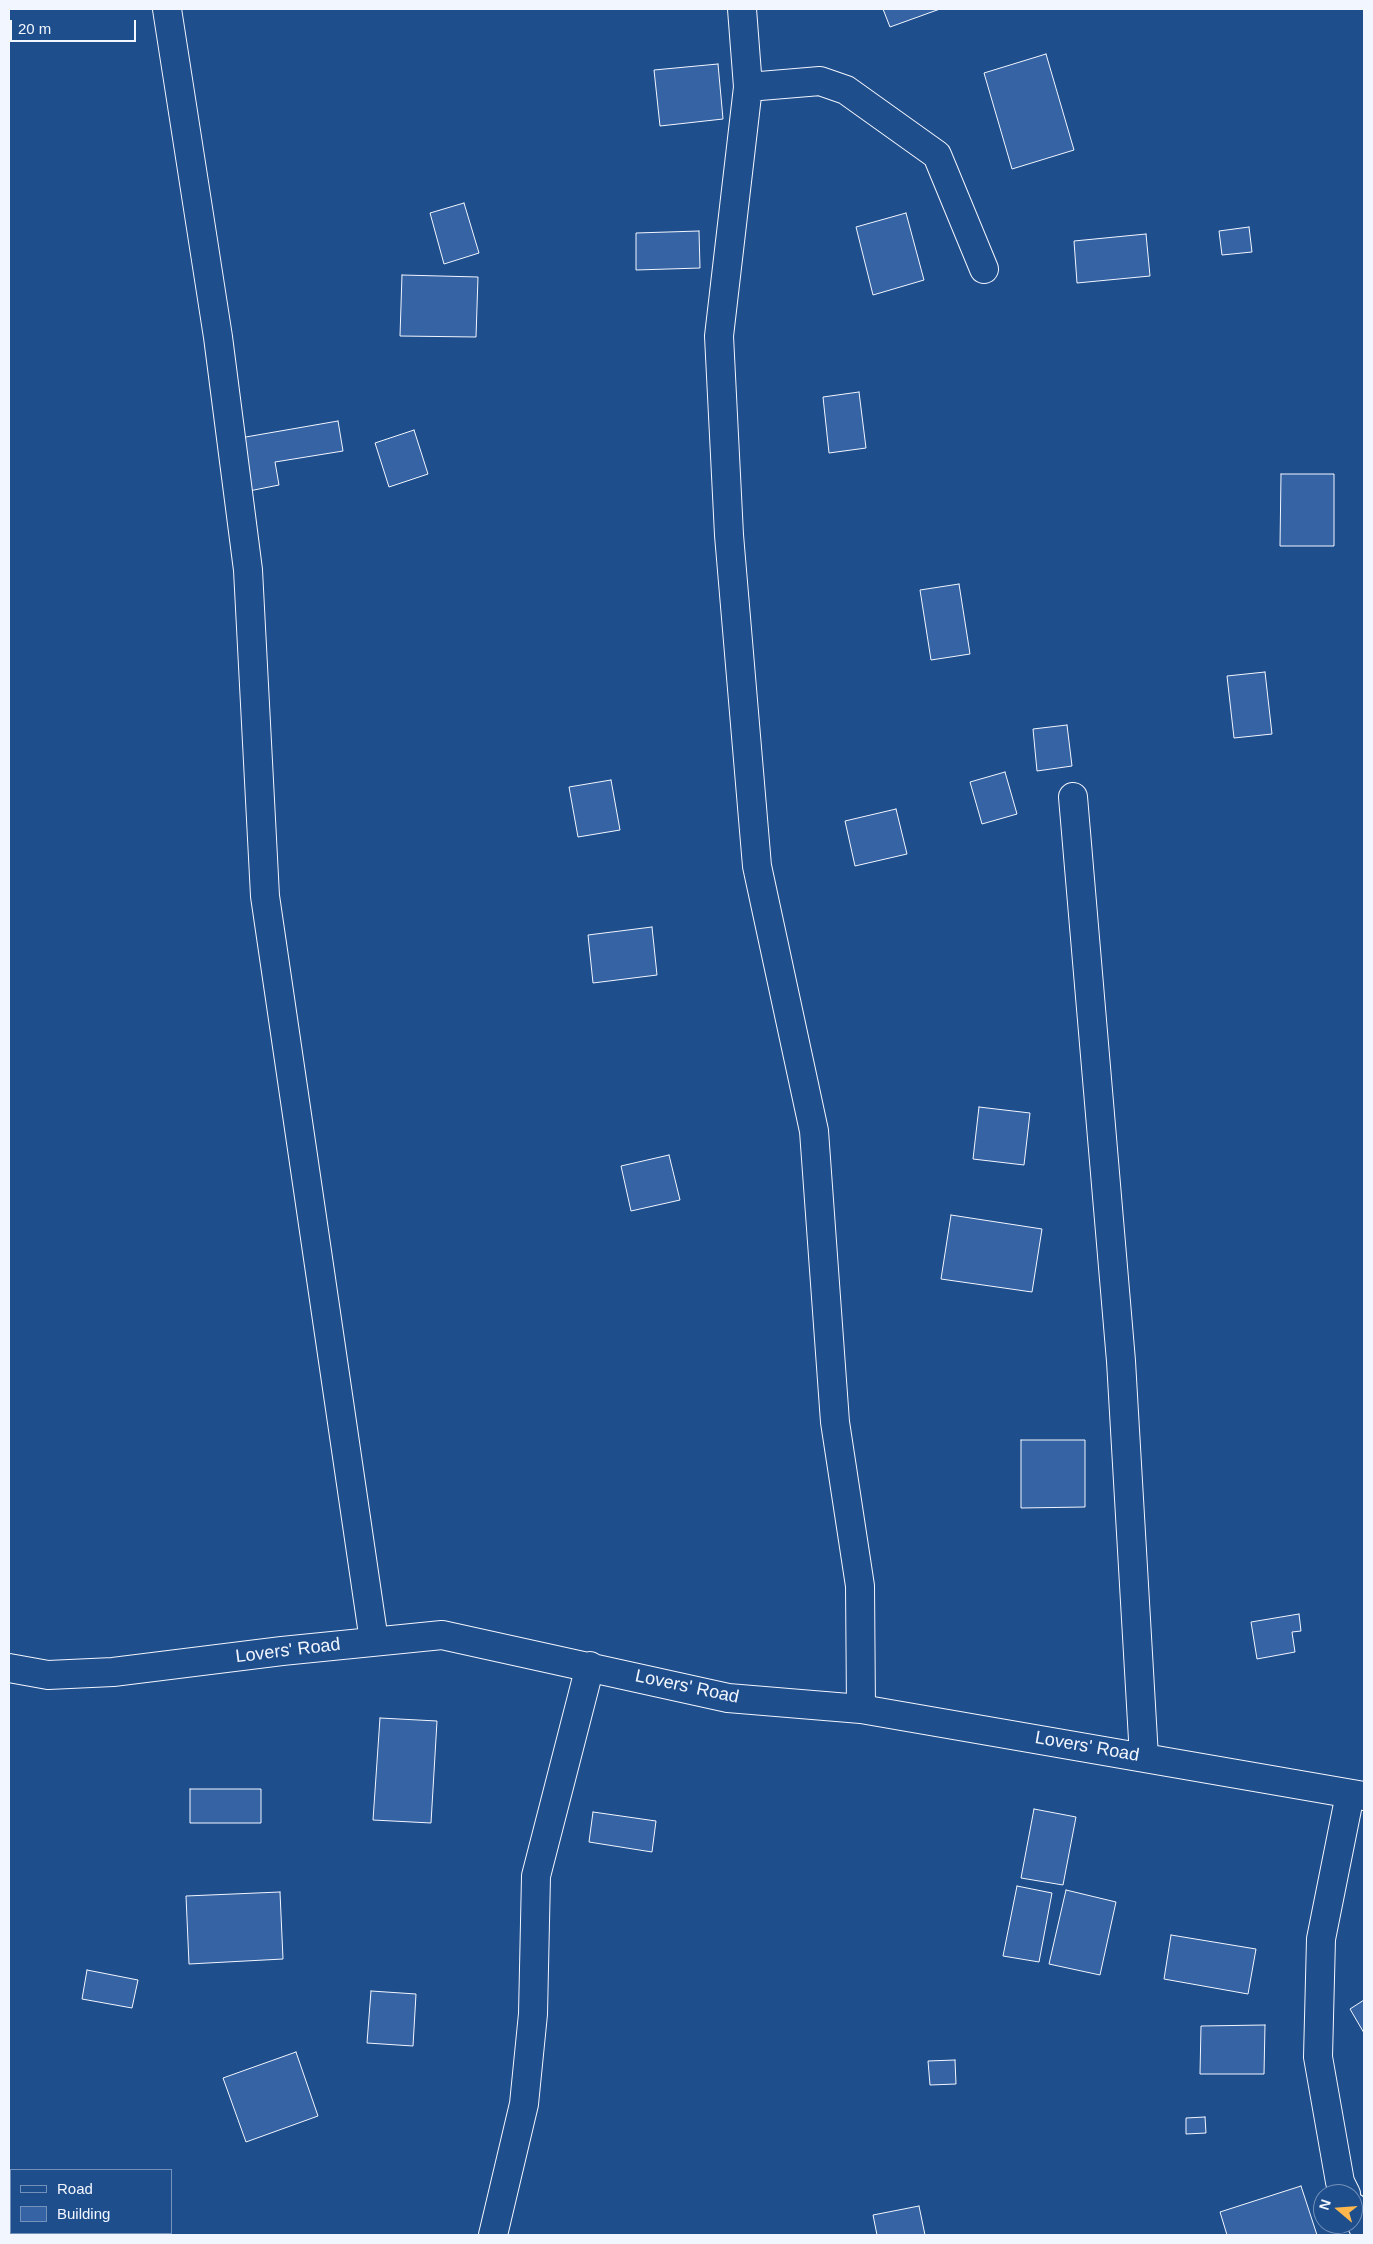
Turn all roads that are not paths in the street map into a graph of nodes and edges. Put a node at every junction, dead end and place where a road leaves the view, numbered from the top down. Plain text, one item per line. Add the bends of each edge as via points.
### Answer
1 (167, 9) edge
2 (742, 9) edge
3 (748, 87) junction
4 (984, 269) dead end
5 (1073, 797) dead end
6 (374, 1641) junction
7 (590, 1666) junction
8 (9, 1668) edge
9 (861, 1708) junction
10 (1144, 1757) junction
11 (1357, 1795) edge
12 (1341, 2184) edge
13 (493, 2235) edge

1 - 6 street via 218,337 248,570 266,896
2 - 3 street
3 - 4 street via 820,81 846,90 937,154
3 - 9 street via 719,336 729,534 757,866 814,1131 835,1422 860,1586
5 - 10 street via 1121,1361
6 - 7 street, Lovers' Road via 442,1635
6 - 8 street, Lovers' Road via 113,1672 48,1675
7 - 9 street, Lovers' Road via 728,1698
7 - 13 street via 536,1876 533,2014 524,2104
9 - 10 street, Lovers' Road
10 - 11 street, Lovers' Road
11 - 12 street via 1321,1939 1318,2057

